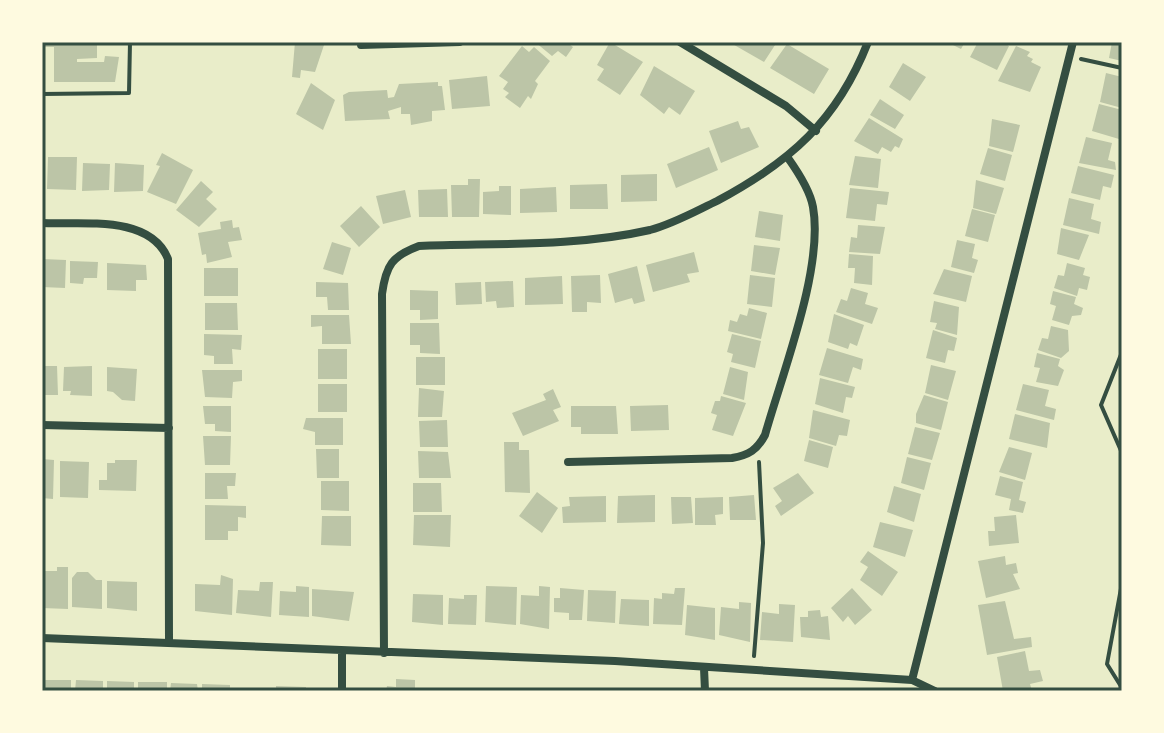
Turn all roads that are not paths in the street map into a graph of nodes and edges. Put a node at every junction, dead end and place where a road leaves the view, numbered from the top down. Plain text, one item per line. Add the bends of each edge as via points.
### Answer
1 (460, 42) edge
2 (680, 42) edge
3 (868, 42) edge
4 (1073, 42) edge
5 (361, 45) dead end
6 (816, 131) junction
7 (788, 158) junction
8 (42, 223) edge
9 (42, 425) edge
10 (169, 428) junction
11 (568, 462) dead end
12 (42, 638) edge
13 (169, 641) junction
14 (342, 652) junction
15 (384, 653) junction
16 (704, 668) junction
17 (912, 680) junction
18 (342, 691) edge
19 (705, 691) edge
20 (935, 691) edge

1 - 5 street
2 - 6 street via 786,106
3 - 6 street via 840,98
4 - 17 street
6 - 7 street
7 - 11 street via 813,205 815,235 811,269 758,447 732,458
7 - 15 street via 722,198 653,229 595,239 419,246 388,263 382,294
8 - 10 street via 127,227 152,236 163,247 171,270
9 - 10 street
10 - 13 street
12 - 13 street
13 - 14 street
14 - 15 street
14 - 18 street
15 - 16 street
16 - 17 street
16 - 19 street
17 - 20 street

